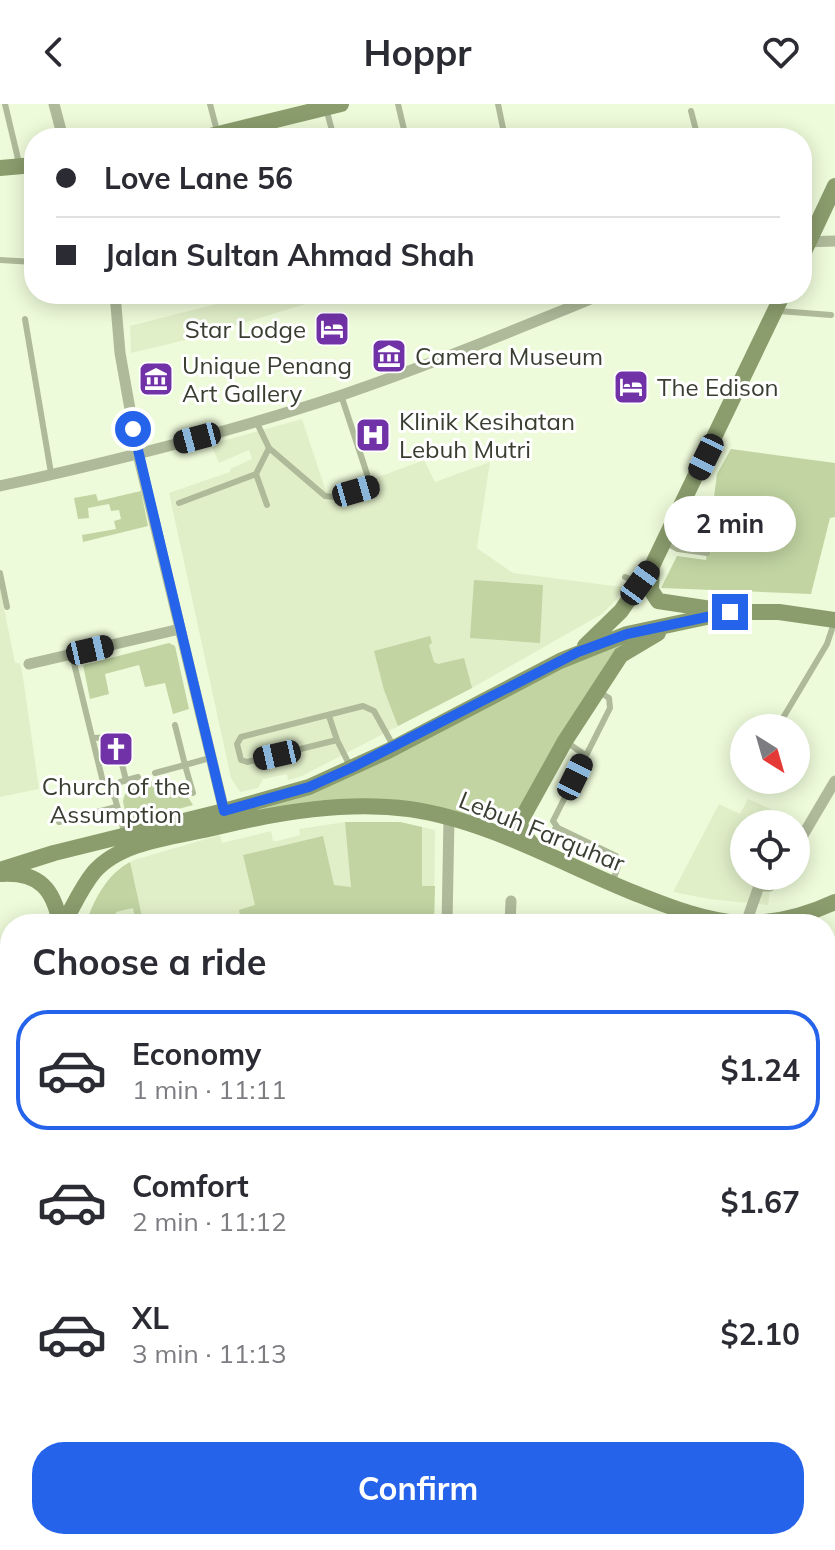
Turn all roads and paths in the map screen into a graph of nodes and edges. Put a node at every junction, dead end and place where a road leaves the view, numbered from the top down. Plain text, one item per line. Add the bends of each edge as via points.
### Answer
1 (5, 104) edge
2 (54, 104) edge
3 (210, 104) edge
4 (398, 104) edge
5 (498, 104) edge
6 (334, 106) edge
7 (296, 109) edge
8 (691, 111) dead end
9 (60, 128) edge
10 (210, 128) edge
11 (235, 128) edge
12 (334, 128) edge
13 (404, 128) edge
14 (503, 128) edge
15 (695, 128) edge
16 (24, 158) edge
17 (24, 166) edge
18 (0, 168) edge
19 (835, 186) edge
20 (812, 231) edge
21 (835, 241) edge
22 (812, 245) edge
23 (0, 260) edge
24 (24, 261) edge
25 (116, 304) edge
26 (578, 304) edge
27 (778, 304) edge
28 (775, 310) junction
29 (831, 315) dead end
30 (25, 319) dead end
31 (341, 395) junction
32 (256, 421) junction
33 (269, 448) junction
34 (138, 454) junction
35 (52, 474) junction
36 (256, 474) junction
37 (367, 474) dead end
38 (377, 485) dead end
39 (0, 486) edge
40 (179, 503) dead end
41 (267, 505) dead end
42 (664, 542) junction
43 (707, 553) dead end
44 (652, 566) junction
45 (0, 573) edge
46 (7, 607) dead end
47 (730, 612) junction
48 (835, 620) edge
49 (678, 623) junction
50 (180, 629) junction
51 (578, 652) junction
52 (72, 654) junction
53 (29, 664) dead end
54 (597, 690) junction
55 (785, 714) edge
56 (329, 716) junction
57 (175, 725) dead end
58 (93, 738) junction
59 (337, 740) junction
60 (565, 741) junction
61 (394, 748) junction
62 (585, 755) junction
63 (210, 758) junction
64 (185, 765) junction
65 (351, 768) junction
66 (155, 773) dead end
67 (138, 777) dead end
68 (126, 780) junction
69 (835, 781) edge
70 (193, 793) dead end
71 (113, 796) junction
72 (116, 807) junction
73 (224, 811) junction
74 (449, 818) junction
75 (59, 822) dead end
76 (810, 823) edge
77 (556, 827) junction
78 (128, 841) junction
79 (540, 851) junction
80 (0, 872) edge
81 (612, 884) junction
82 (758, 890) edge
83 (511, 901) dead end
84 (835, 902) edge
85 (59, 914) edge
86 (68, 914) edge
87 (447, 914) edge
88 (510, 914) edge
89 (694, 914) edge
90 (749, 914) edge
91 (806, 914) edge

1 - 16 lane
2 - 9 street
3 - 10 lane
4 - 13 lane
5 - 14 lane
6 - 7 main road
6 - 12 lane
7 - 11 main road
8 - 15 lane
17 - 18 main road
19 - 20 main road
21 - 22 street
23 - 24 lane
25 - 34 street
26 - 31 street
27 - 28 main road
28 - 29 lane
28 - 42 main road
30 - 35 lane
31 - 32 street
31 - 37 lane
32 - 33 lane
32 - 34 street
33 - 36 lane
33 - 38 lane via 325,496
34 - 35 street
34 - 50 street
35 - 39 street
36 - 40 lane
36 - 41 lane
42 - 43 lane
42 - 44 main road
44 - 47 main road via 651,590 658,601
44 - 51 main road via 632,580 621,611
45 - 46 lane
47 - 48 main road
47 - 49 main road
48 - 55 lane via 827,644
49 - 51 main road
49 - 54 main road via 621,655
50 - 52 street
50 - 63 street
51 - 61 main road, Lebuh Farquhar
52 - 53 street
52 - 58 lane
54 - 60 main road
54 - 62 lane via 610,704
56 - 59 lane
56 - 59 lane via 241,737 240,758 247,762
56 - 61 lane via 369,707
57 - 64 lane
58 - 68 lane via 115,737
58 - 71 lane via 103,782
59 - 65 lane
60 - 62 lane
60 - 79 main road via 520,822 522,832
61 - 65 main road, Lebuh Farquhar
62 - 77 lane via 553,821
63 - 64 lane
63 - 73 street
64 - 66 lane
64 - 70 lane
65 - 73 main road, Lebuh Farquhar via 309,787
67 - 68 lane
68 - 71 lane via 116,785
69 - 76 street
71 - 72 lane
72 - 75 lane
72 - 78 lane
73 - 78 main road, Lebuh Farquhar
74 - 78 main road, Lebuh Farquhar via 410,809 341,807
74 - 79 main road, Lebuh Farquhar
74 - 87 street
77 - 79 lane
77 - 81 lane via 616,856
78 - 80 main road, Lebuh Farquhar
78 - 86 main road via 97,869
79 - 81 main road, Lebuh Farquhar
80 - 85 main road via 38,881
81 - 89 main road, Lebuh Farquhar
82 - 90 street
83 - 88 street
84 - 91 main road, Lebuh Farquhar

